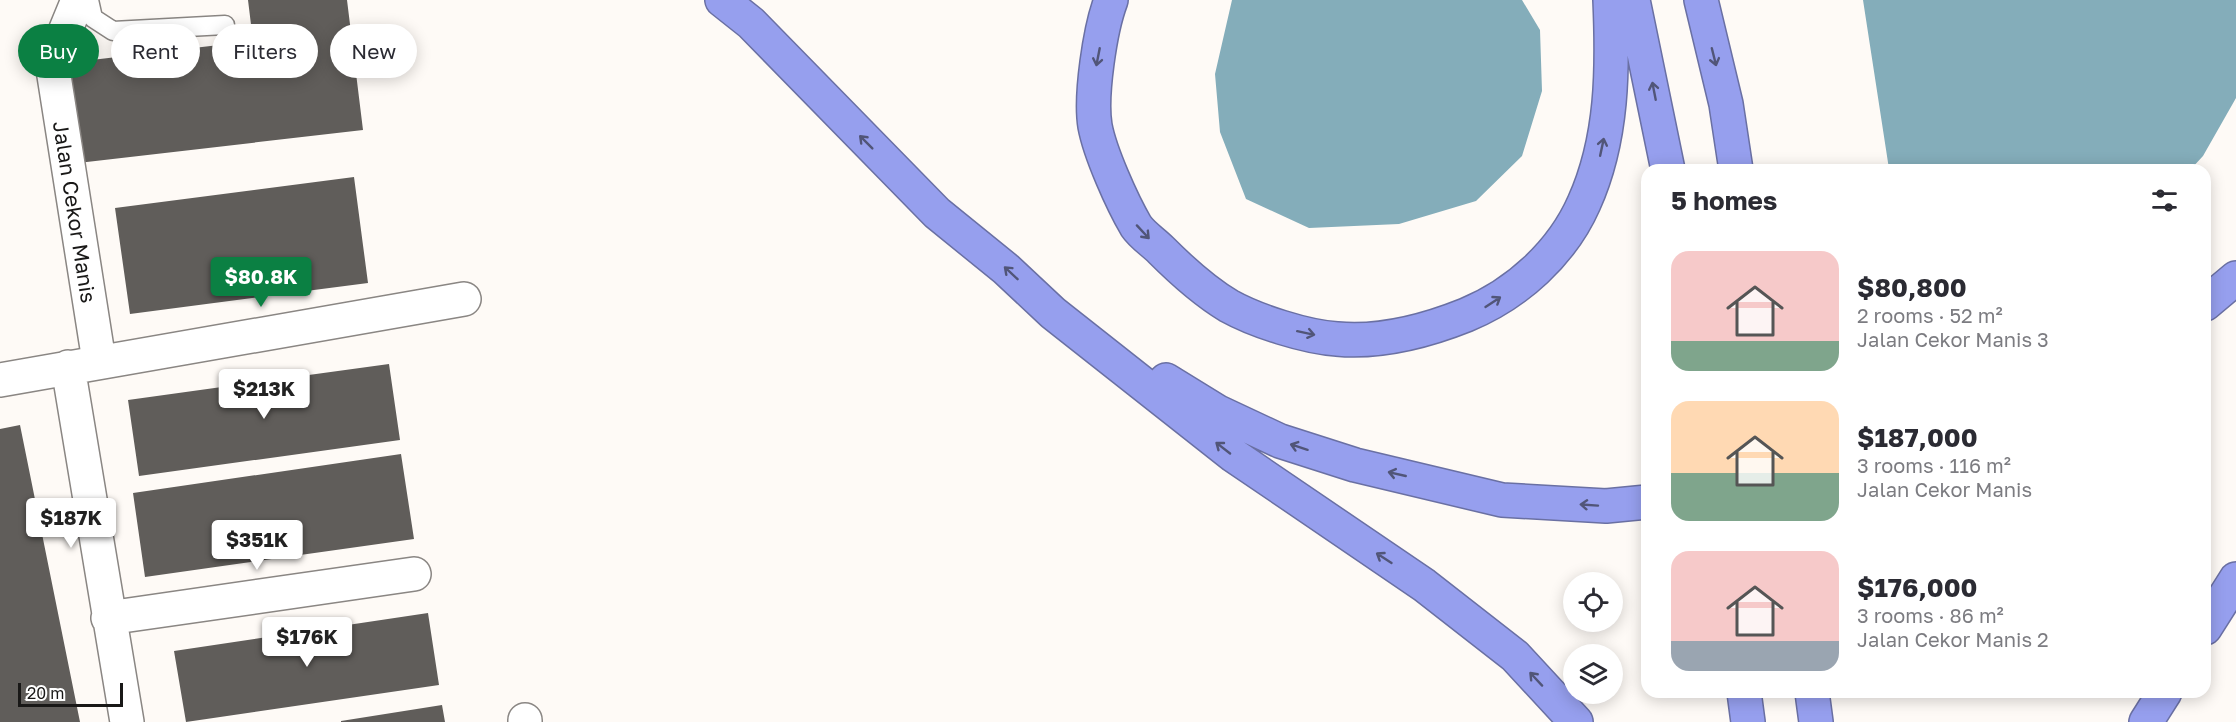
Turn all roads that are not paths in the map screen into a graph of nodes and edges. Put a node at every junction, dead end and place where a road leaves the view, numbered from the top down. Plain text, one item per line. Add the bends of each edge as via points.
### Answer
1 (78, 0) edge
2 (89, 0) edge
3 (722, 0) edge
4 (1111, 0) edge
5 (1610, 0) edge
6 (1634, 0) edge
7 (1701, 0) edge
8 (212, 26) edge
9 (1667, 164) edge
10 (1735, 164) edge
11 (2236, 278) edge
12 (464, 299) dead end
13 (2211, 299) edge
14 (1053, 313) junction
15 (84, 364) junction
16 (0, 380) edge
17 (1641, 503) edge
18 (414, 574) dead end
19 (2236, 579) edge
20 (108, 618) junction
21 (2211, 619) edge
22 (2161, 698) edge
23 (127, 722) edge
24 (1576, 722) edge
25 (2145, 722) edge

1 - 15 street, Jalan Cekor Manis via 52,63
2 - 8 lane via 93,18 113,31
14 -> 3 highway via 1006,268 936,213 751,23
4 -> 5 highway via 1096,71 1095,125 1137,227 1182,270 1230,306 1286,328 1336,339 1394,336 1443,324 1487,306 1527,279 1558,246 1585,202 1601,153 1610,107
9 -> 6 highway
7 -> 10 highway via 1726,104
11 - 13 highway
12 - 15 street
17 -> 14 highway via 1606,506 1503,500 1355,465 1280,441 1218,412
24 -> 14 highway via 1515,656 1424,585 1233,455
15 - 16 street
15 - 20 street, Jalan Cekor Manis
18 - 20 street
19 - 21 highway
20 - 23 street, Jalan Cekor Manis
22 - 25 highway

